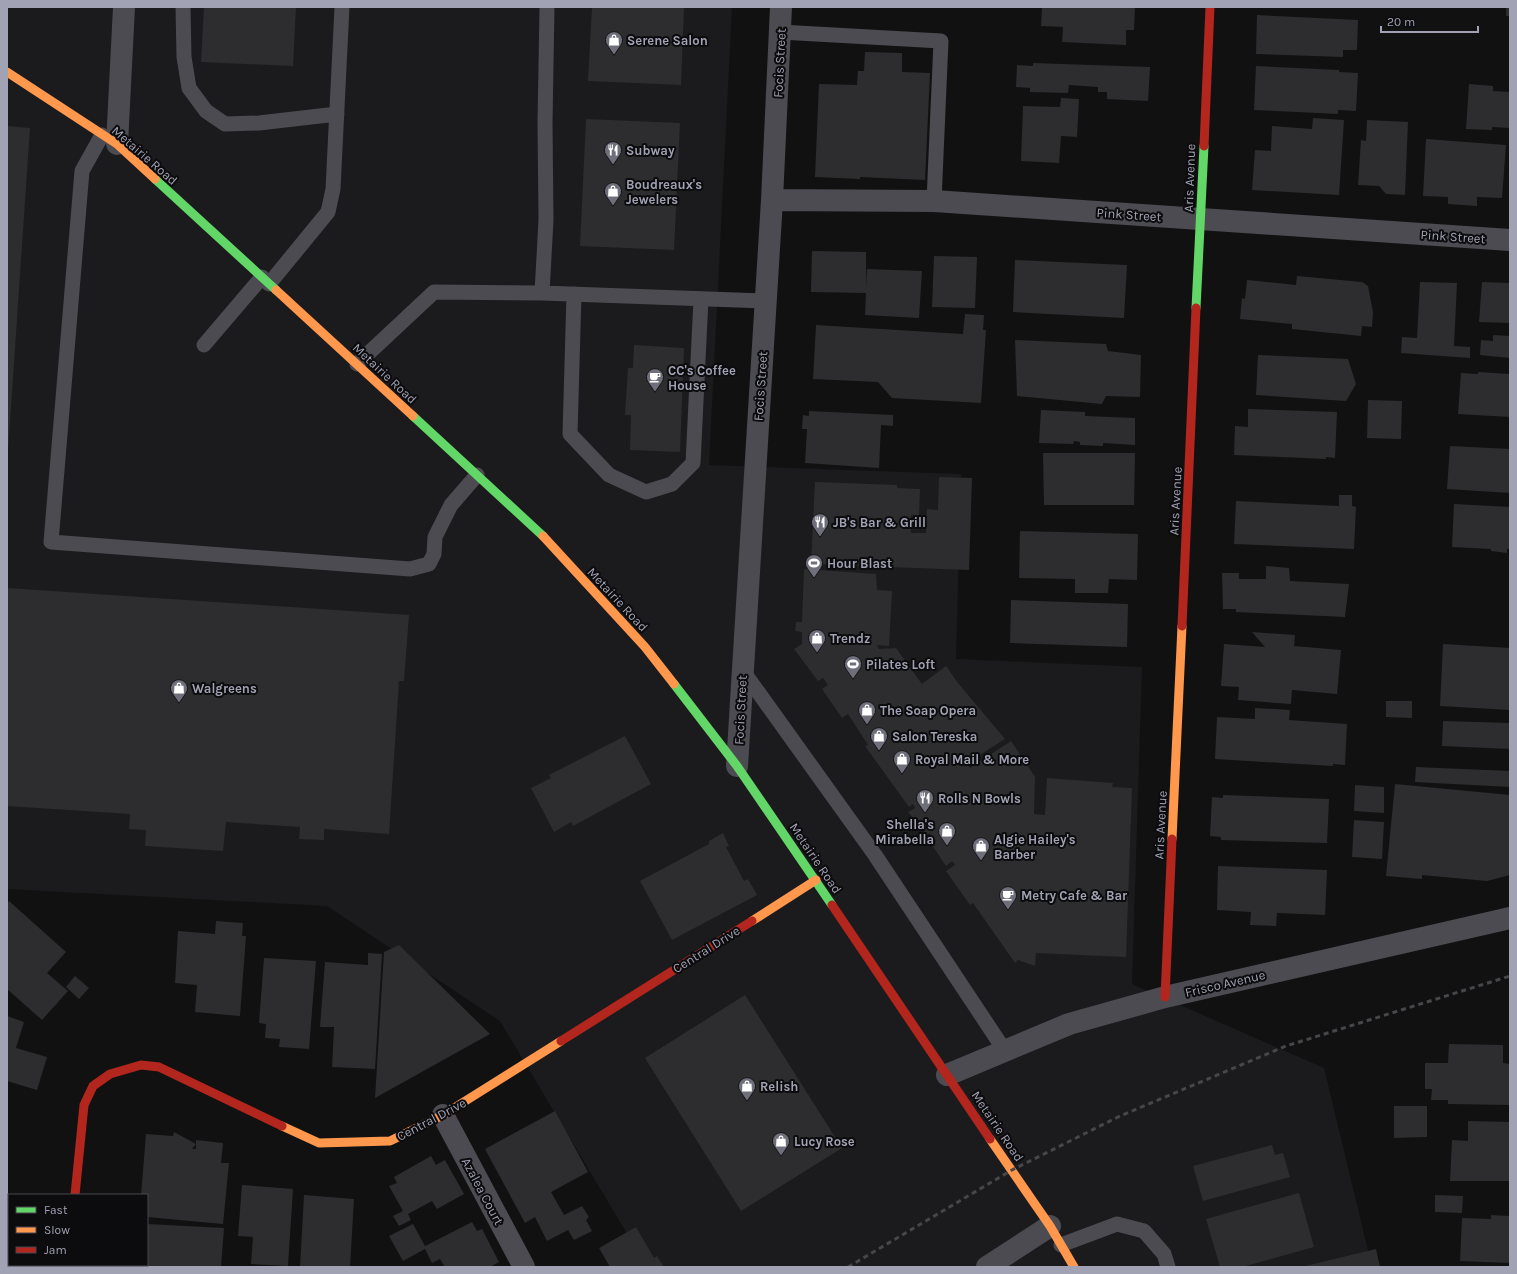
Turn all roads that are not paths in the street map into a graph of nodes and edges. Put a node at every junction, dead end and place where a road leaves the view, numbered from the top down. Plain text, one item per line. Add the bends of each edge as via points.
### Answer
1 (124, 7) edge
2 (183, 7) edge
3 (342, 7) edge
4 (547, 7) edge
5 (781, 7) edge
6 (1210, 7) edge
7 (780, 32) junction
8 (7, 72) edge
9 (337, 114) junction
10 (110, 139) junction
11 (772, 200) junction
12 (934, 201) junction
13 (1200, 219) junction
14 (1510, 240) edge
15 (266, 281) junction
16 (542, 293) junction
17 (574, 294) junction
18 (701, 299) junction
19 (766, 301) junction
20 (204, 345) dead end
21 (357, 364) junction
22 (477, 475) junction
23 (743, 671) junction
24 (737, 766) junction
25 (816, 880) junction
26 (1510, 918) edge
27 (1165, 997) junction
28 (1005, 1050) junction
29 (947, 1075) junction
30 (443, 1115) junction
31 (75, 1194) edge
32 (1050, 1226) junction
33 (1061, 1245) junction
34 (524, 1267) edge
35 (987, 1267) edge
36 (1074, 1267) edge
37 (1168, 1267) edge

1 - 10 street
2 - 9 lane via 184,57 189,88 206,112 225,124 259,123
3 - 9 lane
4 - 16 lane via 546,220
5 - 7 street, Focis Street
6 - 13 street, Aris Avenue
7 - 11 street, Focis Street
7 - 12 lane via 941,41
8 - 10 street, Metairie Road
9 - 15 lane via 333,189 328,212
10 - 15 street, Metairie Road
10 - 22 lane via 82,171 51,542 410,569 429,564 434,554 435,537 451,505
11 - 12 street, Pink Street
11 - 19 street, Focis Street
12 - 13 street, Pink Street
13 - 14 street, Pink Street
13 - 27 street, Aris Avenue
15 - 20 lane
15 - 21 street, Metairie Road
16 - 17 lane
16 - 21 lane via 434,292
17 - 18 lane
17 - 18 lane via 570,434 609,475 646,492 672,484 693,463
18 - 19 lane
19 - 23 street, Focis Street
21 - 22 street, Metairie Road
22 - 24 street, Metairie Road via 534,527 644,647
23 - 24 street, Focis Street
23 - 28 lane via 875,855
24 - 25 street, Metairie Road
25 - 29 street, Metairie Road
25 - 30 street, Central Drive
26 - 27 street, Frisco Avenue
27 - 28 street, Frisco Avenue via 1069,1024
28 - 29 street, Frisco Avenue
29 - 32 street, Metairie Road
30 - 31 street, Central Drive via 390,1141 319,1143 159,1067 141,1065 110,1074 93,1086 84,1105
30 - 34 street, Azalea Court
32 - 33 street, Metairie Road
32 - 35 street
33 - 36 street, Metairie Road
33 - 37 lane via 1117,1224 1144,1231 1164,1254

